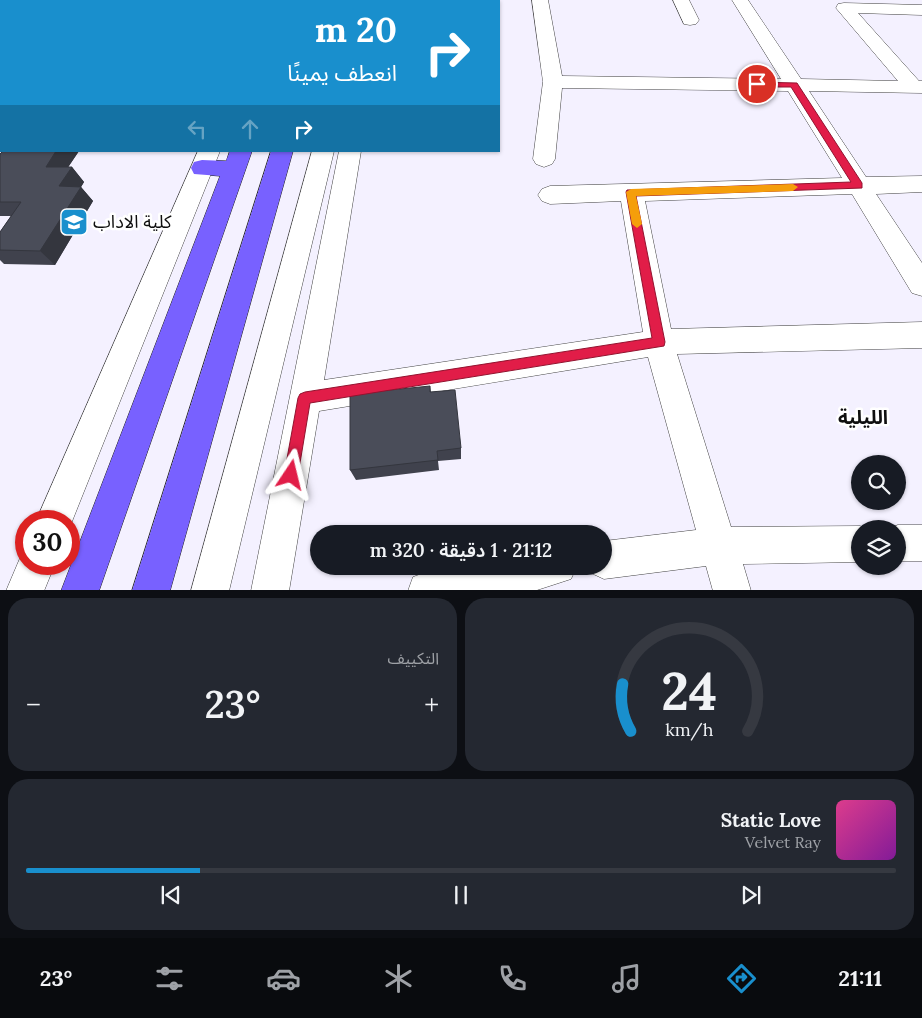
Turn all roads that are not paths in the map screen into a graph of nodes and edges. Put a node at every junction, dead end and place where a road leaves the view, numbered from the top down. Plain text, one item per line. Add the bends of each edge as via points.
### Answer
1 (540, 0) edge
2 (680, 0) edge
3 (740, 0) edge
4 (908, 7) edge
5 (690, 20) dead end
6 (552, 82) junction
7 (794, 84) junction
8 (918, 87) edge
9 (282, 152) edge
10 (324, 152) edge
11 (350, 152) edge
12 (544, 159) dead end
13 (206, 160) edge
14 (237, 160) edge
15 (922, 184) edge
16 (858, 186) junction
17 (631, 192) junction
18 (550, 195) dead end
19 (922, 285) edge
20 (922, 334) edge
21 (659, 342) junction
22 (305, 398) junction
23 (59, 510) edge
24 (906, 543) edge
25 (922, 543) edge
26 (851, 544) edge
27 (719, 546) junction
28 (612, 559) edge
29 (31, 575) edge
30 (516, 575) edge
31 (25, 590) edge
32 (80, 590) edge
33 (151, 590) edge
34 (210, 590) edge
35 (270, 590) edge
36 (426, 590) edge
37 (732, 590) edge

1 - 6 street
2 - 5 street
3 - 7 street
4 - 8 street via 844,8
6 - 7 street
6 - 12 street
7 - 8 street
7 - 16 street
9 - 33 main road
10 - 34 street
11 - 22 street
13 - 14 main road
13 - 23 street
14 - 32 main road
15 - 16 street
16 - 17 street
16 - 19 street
17 - 18 street
17 - 21 street
20 - 21 street
21 - 22 street
21 - 27 street
22 - 35 street
24 - 25 street
26 - 27 street
27 - 28 street
27 - 37 street
29 - 31 street
30 - 36 street

